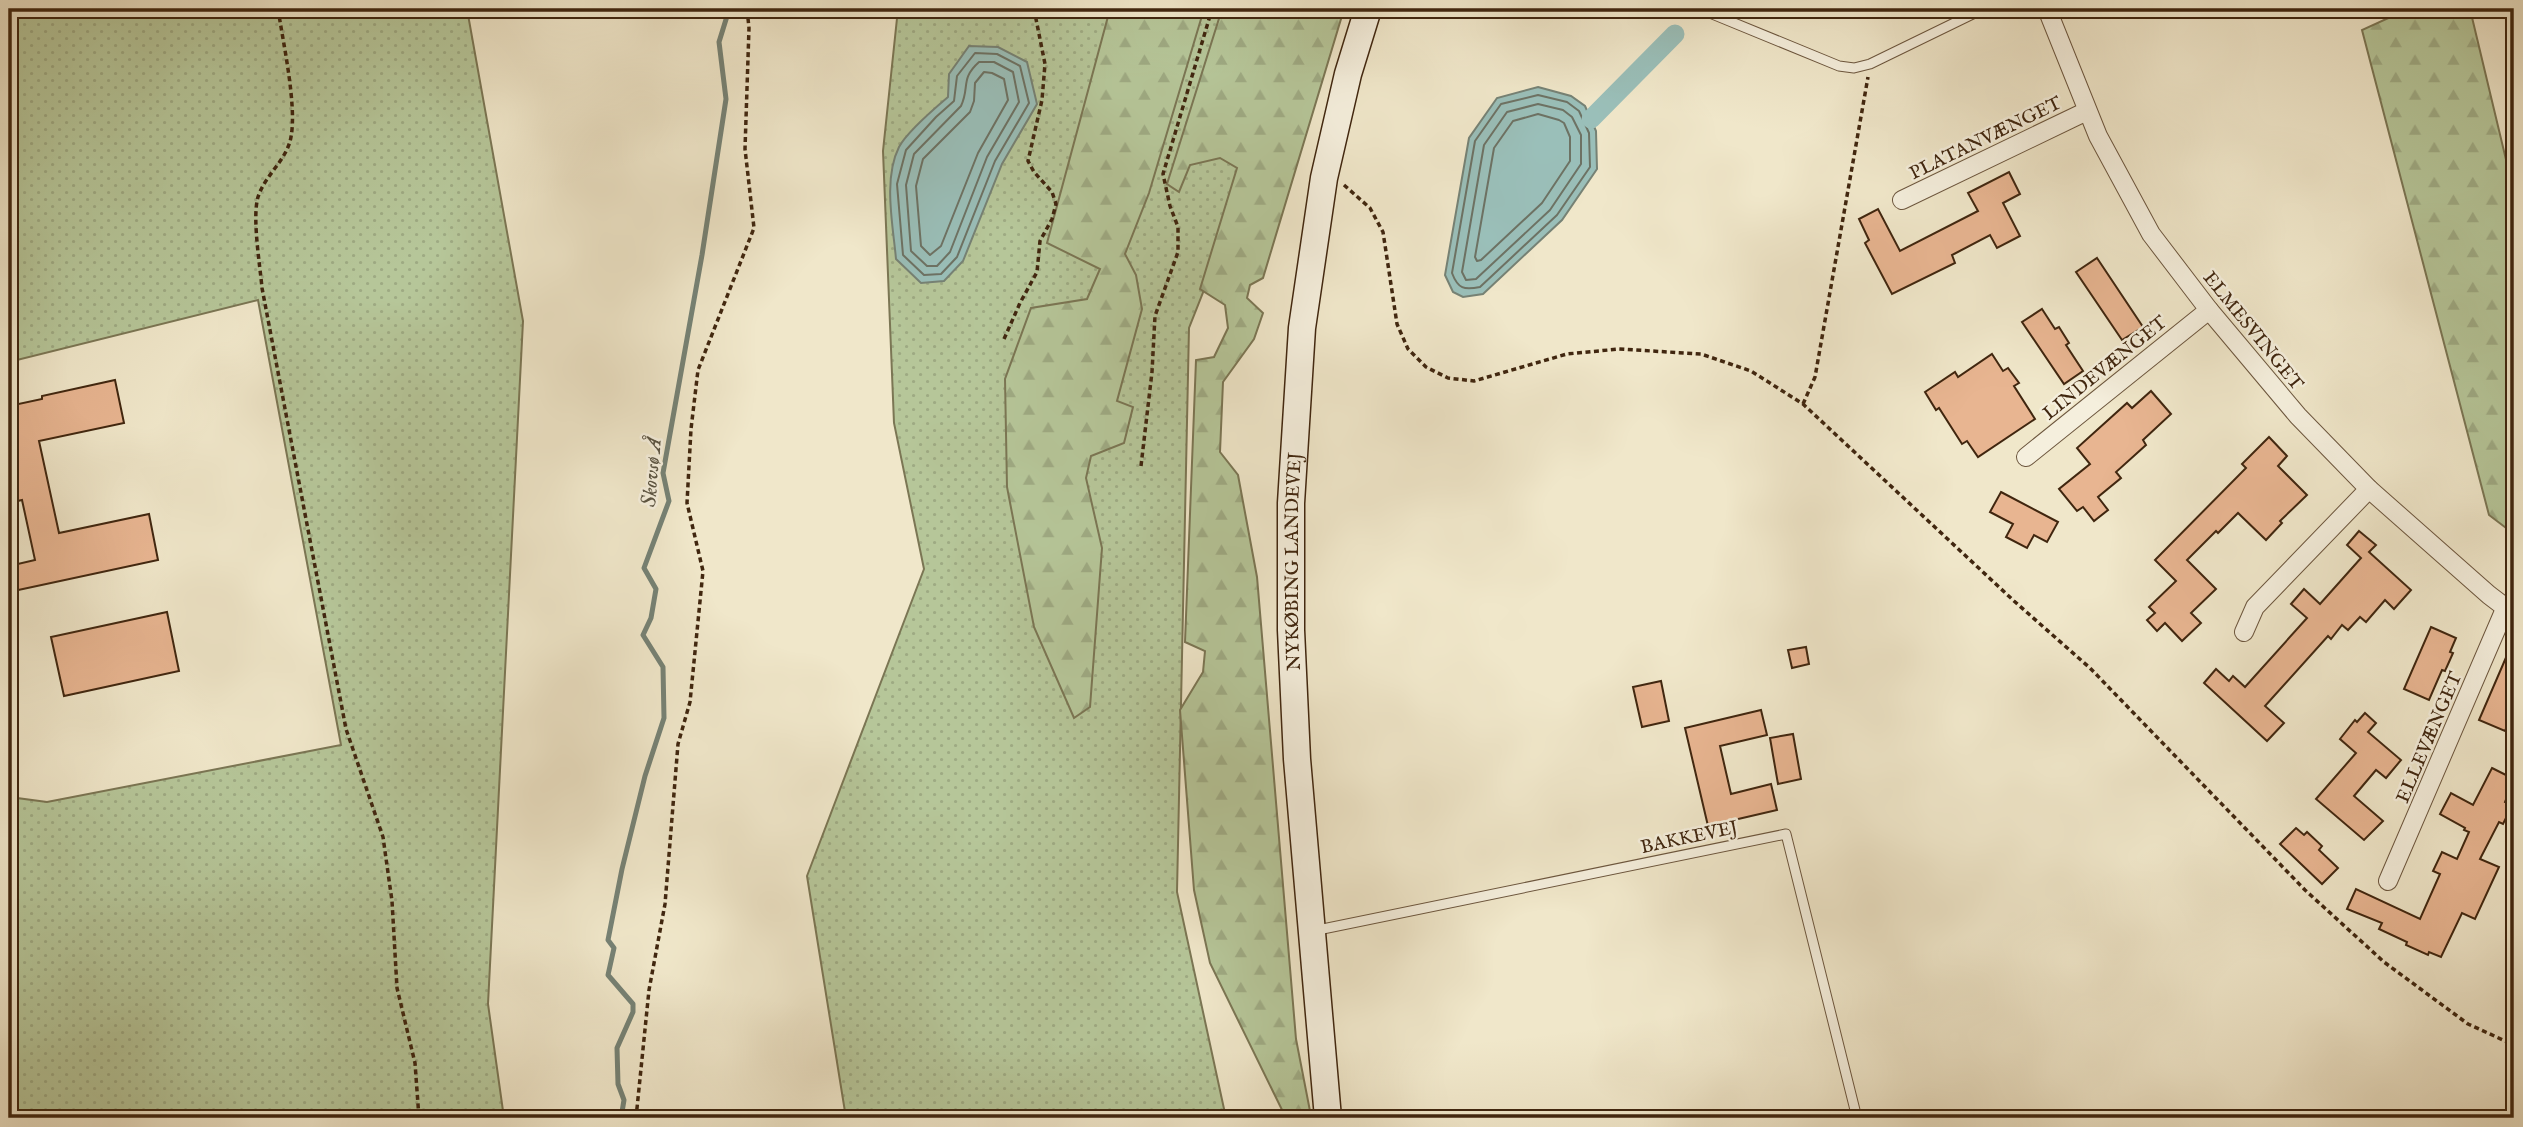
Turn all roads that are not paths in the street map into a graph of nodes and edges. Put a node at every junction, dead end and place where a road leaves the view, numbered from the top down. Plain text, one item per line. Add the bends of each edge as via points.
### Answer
1 (1368, 9) edge
2 (1700, 9) edge
3 (1983, 9) edge
4 (2047, 9) edge
5 (2087, 111) junction
6 (1902, 200) dead end
7 (2209, 310) junction
8 (2026, 457) dead end
9 (2369, 489) junction
10 (2510, 611) edge
11 (2244, 632) dead end
12 (2388, 881) dead end
13 (1312, 931) junction
14 (1328, 1118) edge
15 (1857, 1118) edge

1 - 13 main road, NYKØBING LANDEVEJ via 1324,178 1302,328 1291,503 1297,759
2 - 3 lane via 1854,68
4 - 5 street, ELMESVINGET
5 - 6 street, PLATANVÆNGET
5 - 7 street, ELMESVINGET via 2151,234
7 - 8 street, LINDEVÆNGET
7 - 9 street, ELMESVINGET via 2298,416
9 - 10 street, ELMESVINGET
9 - 11 street via 2255,607
10 - 12 street, ELLEVÆNGET
13 - 14 main road, NYKØBING LANDEVEJ
13 - 15 lane, BAKKEVEJ via 1786,834

